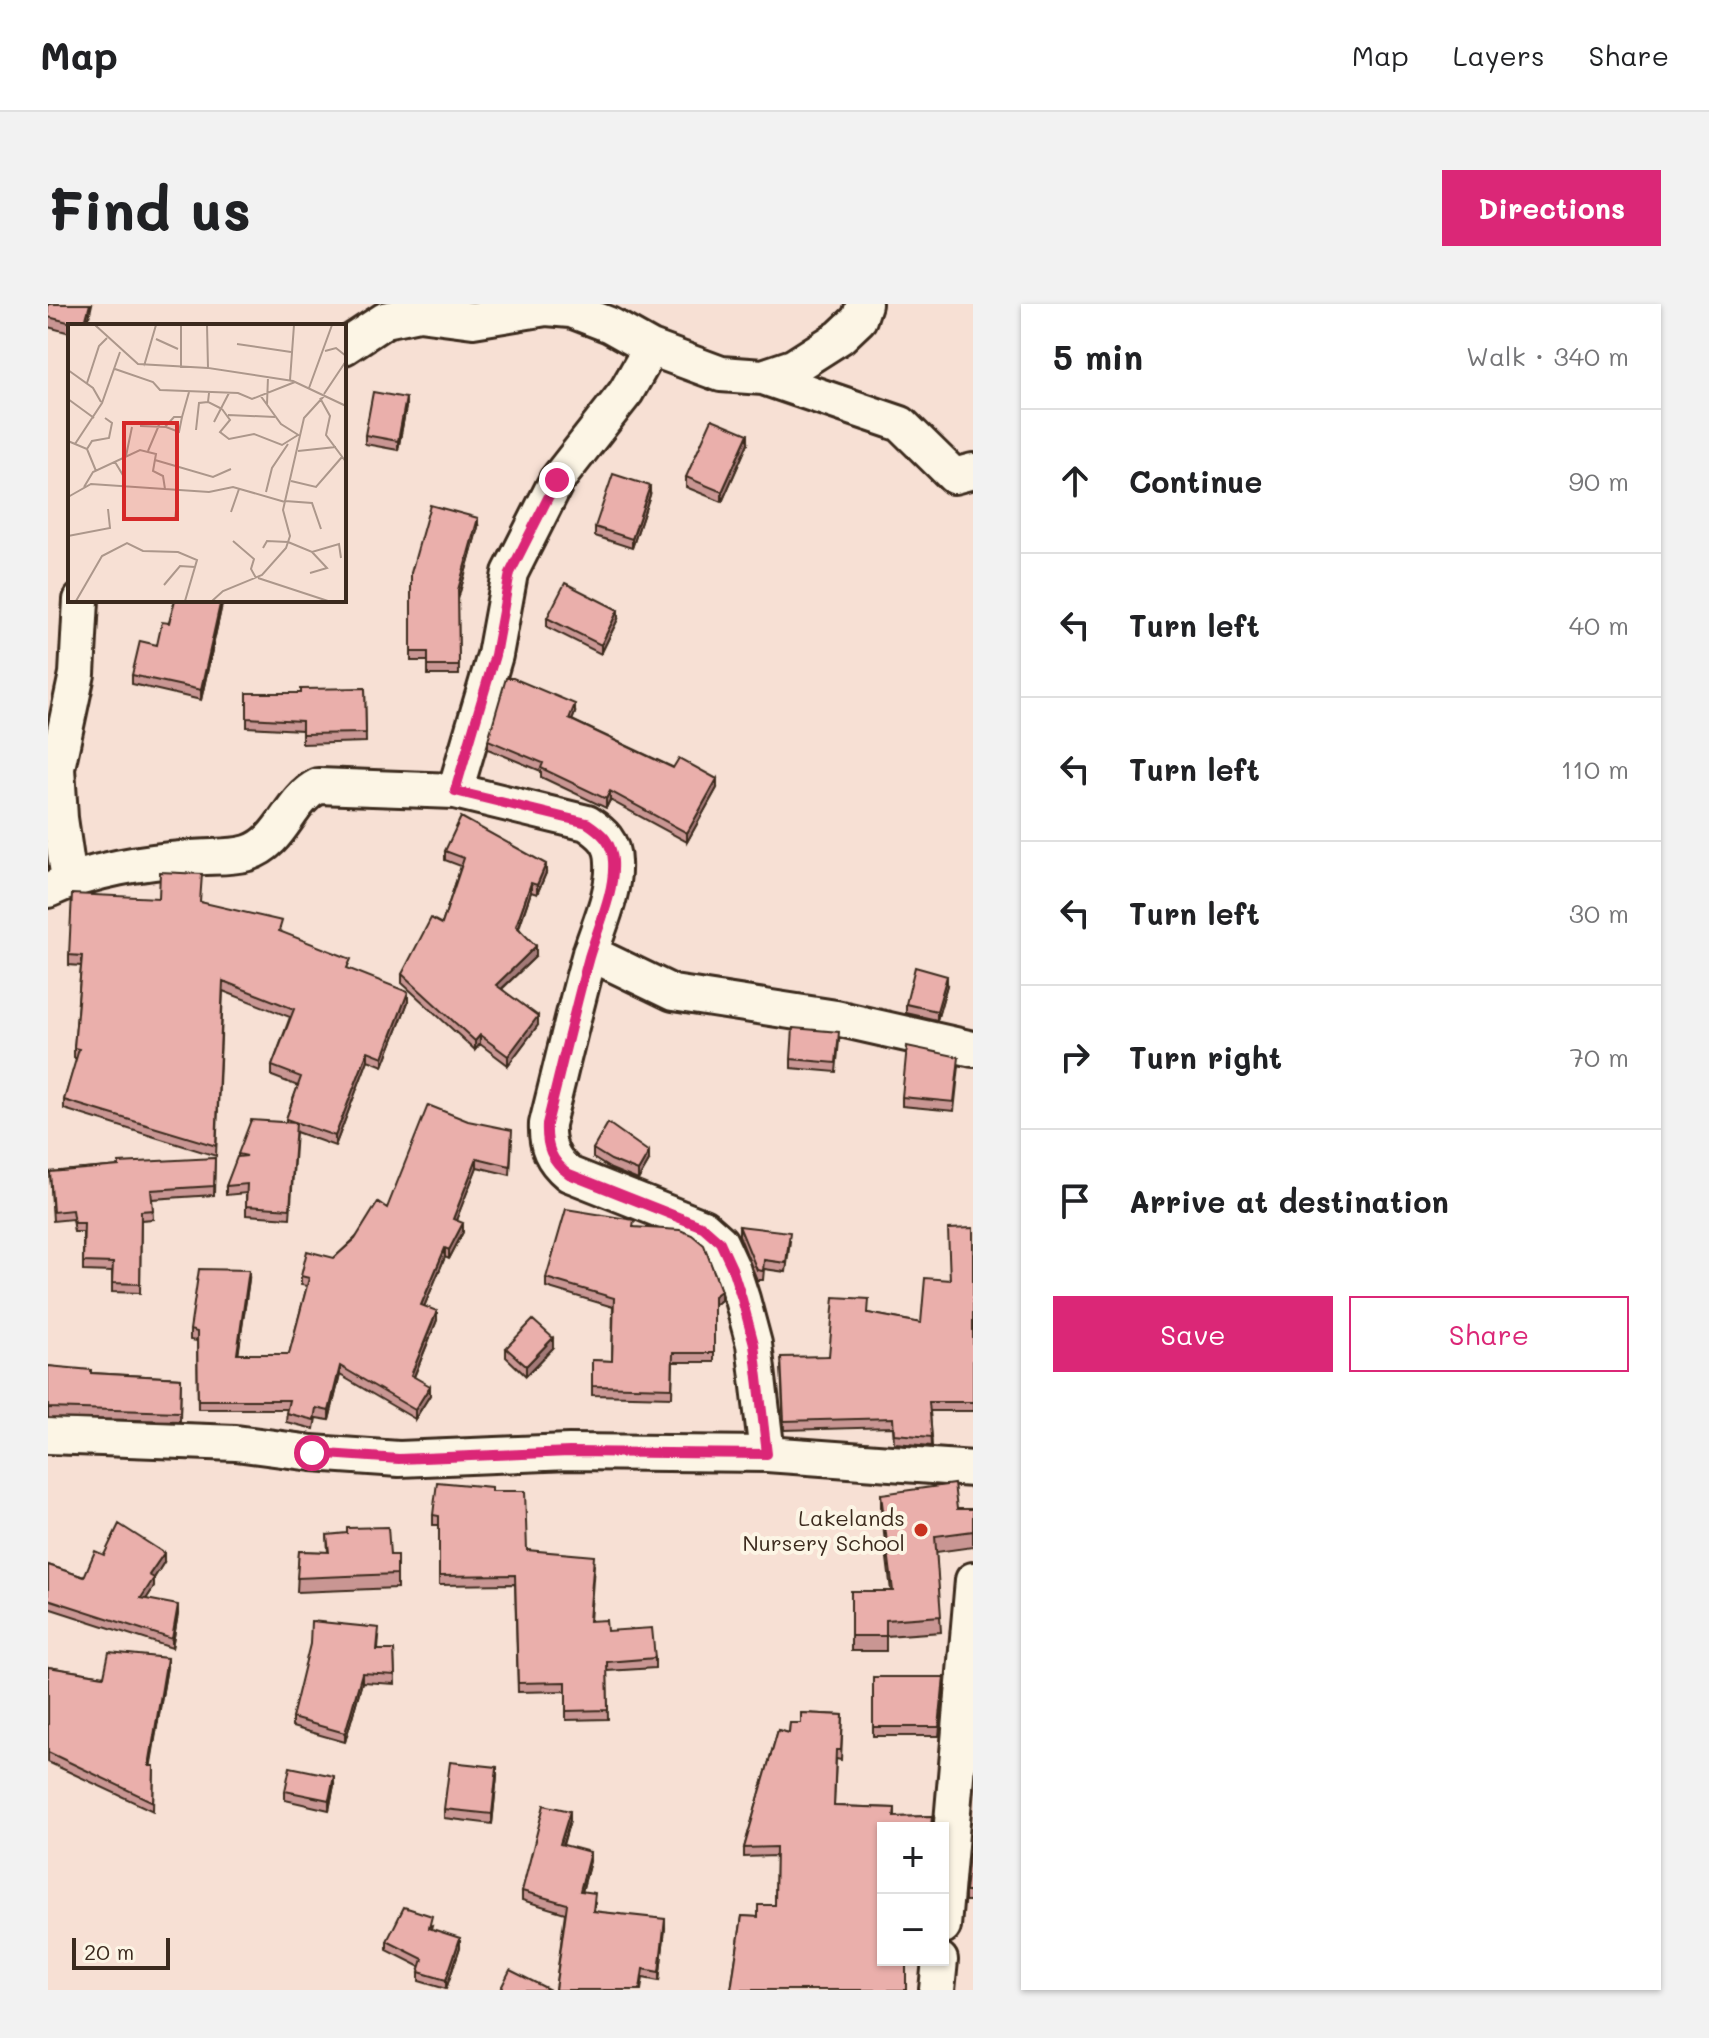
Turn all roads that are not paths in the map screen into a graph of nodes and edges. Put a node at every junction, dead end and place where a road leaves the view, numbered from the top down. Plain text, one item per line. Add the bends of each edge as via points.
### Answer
1 (864, 304) edge
2 (346, 346) edge
3 (651, 348) junction
4 (763, 377) junction
5 (973, 471) edge
6 (81, 602) edge
7 (455, 791) junction
8 (59, 885) edge
9 (590, 953) junction
10 (973, 1049) edge
11 (48, 1436) edge
12 (767, 1454) junction
13 (973, 1469) edge
14 (973, 1580) edge
15 (946, 1894) edge
16 (939, 1966) edge
17 (937, 1990) edge

1 - 4 street via 859,319 840,337 793,367
2 - 3 street via 385,320 419,313 473,320 546,308 571,310
3 - 4 street via 721,374
3 - 7 street via 626,392 557,480 510,573 495,655
4 - 5 street via 901,424 954,476
6 - 8 street via 77,674 57,768
7 - 8 street via 318,786 306,791 274,838 250,852 125,865
7 - 9 street via 587,823 603,834 610,845 612,878
9 - 10 street via 673,993 836,1018
9 - 12 street via 547,1124 550,1150 569,1174 703,1227 720,1242 754,1344
11 - 12 street via 236,1443 399,1459 569,1452
12 - 13 street
14 - 15 street
16 - 17 street

